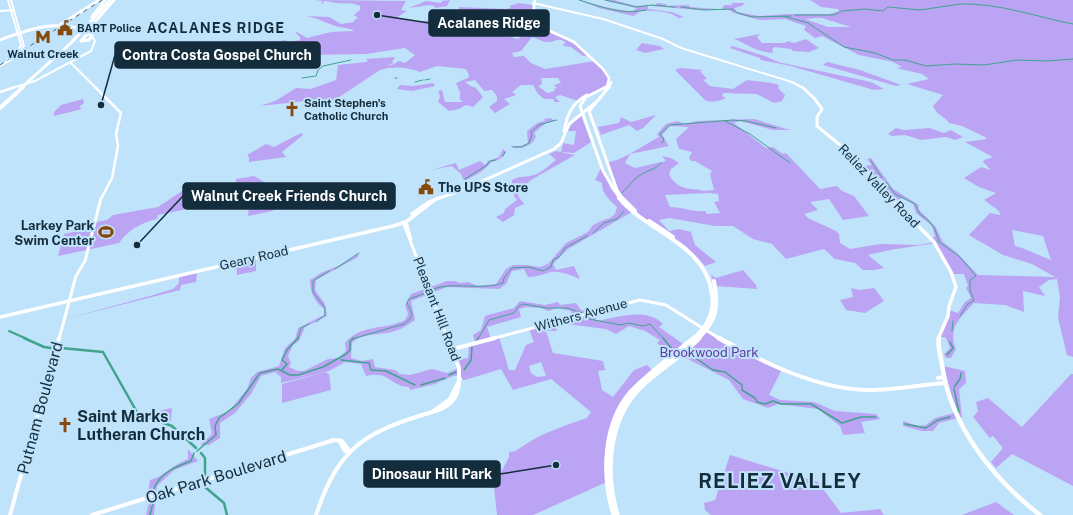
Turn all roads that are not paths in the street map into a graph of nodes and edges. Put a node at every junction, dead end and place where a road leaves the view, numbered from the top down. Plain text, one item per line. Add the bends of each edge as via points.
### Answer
1 (10, 0) edge
2 (98, 0) edge
3 (110, 0) edge
4 (535, 1) edge
5 (12, 9) junction
6 (0, 11) edge
7 (59, 26) junction
8 (540, 27) junction
9 (553, 29) dead end
10 (82, 32) junction
11 (554, 33) junction
12 (19, 34) junction
13 (93, 38) junction
14 (0, 40) edge
15 (91, 50) junction
16 (95, 50) dead end
17 (18, 51) junction
18 (12, 56) junction
19 (18, 56) junction
20 (7, 62) junction
21 (70, 62) junction
22 (0, 65) edge
23 (25, 84) junction
24 (0, 92) edge
25 (596, 92) junction
26 (595, 103) junction
27 (0, 104) edge
28 (0, 108) edge
29 (568, 113) junction
30 (578, 116) junction
31 (566, 120) junction
32 (572, 121) junction
33 (558, 146) junction
34 (404, 222) junction
35 (70, 300) junction
36 (0, 316) edge
37 (706, 330) junction
38 (453, 349) junction
39 (944, 377) junction
40 (938, 378) dead end
41 (944, 383) junction
42 (349, 451) junction
43 (10, 515) edge
44 (92, 515) edge
45 (316, 515) edge
46 (614, 515) edge
47 (617, 515) edge
48 (1040, 515) edge

1 - 5 main road
2 - 7 highway
3 - 10 highway
3 - 10 highway
3 - 10 highway via 92,16
3 - 10 highway via 90,29
4 - 8 main road via 536,20
4 - 11 main road via 538,23
4 - 39 main road, Reliez Valley Road via 604,19 663,38 680,47 801,86 822,108 816,120 817,126 857,159 896,205 934,242 951,272 956,287 948,316 938,336
5 - 6 street
5 - 12 main road
7 - 10 highway via 67,26
7 - 10 highway via 67,24
7 - 12 highway
8 - 11 main road
8 - 11 main road via 539,32
9 - 11 main road
10 - 13 highway
10 - 13 highway via 80,40 87,41
10 - 23 highway
10 - 23 highway
11 - 25 main road via 575,43 607,75 609,84
11 - 26 main road via 576,42 610,76 610,89
12 - 14 highway
12 - 17 main road via 21,45
12 - 19 main road via 24,45
13 - 15 street via 95,43
15 - 16 street
15 - 21 street
17 - 18 main road
17 - 19 main road
18 - 19 street
18 - 20 main road
18 - 22 main road
19 - 20 main road
20 - 22 main road
21 - 24 street via 35,81
21 - 35 street, Putnam Boulevard via 121,113 116,134 118,146 112,178 99,202 84,261 76,276
23 - 27 highway
23 - 28 highway
25 - 29 main road via 576,102
25 - 37 main road via 583,100 580,106 603,174 611,189 629,210 684,248 702,265 711,282 713,294 711,317
26 - 30 main road
26 - 37 main road via 589,111 590,116 617,190 625,202 686,246 711,274 717,305
29 - 30 main road via 571,118
29 - 31 main road
30 - 32 main road
31 - 32 main road
31 - 33 main road
32 - 33 main road
33 - 34 main road, Geary Road via 558,151 551,151 433,201
34 - 35 main road, Geary Road
34 - 38 street, Pleasant Hill Road
35 - 36 main road, Geary Road
35 - 43 street, Putnam Boulevard
37 - 38 street, Withers Avenue via 664,304 655,300 640,300
37 - 41 street, Withers Avenue via 732,347 794,375 853,390
37 - 46 main road via 630,394 618,414 611,435 607,482
37 - 47 main road via 633,395 621,416 614,435 611,456 611,482
38 - 42 street, Pleasant Hill Road via 460,379 459,388 452,399 432,412 390,425 361,441
39 - 40 street
39 - 41 main road, Reliez Valley Road
41 - 48 main road, Reliez Valley Road via 954,413 964,430 1003,483
42 - 44 street, Oak Park Boulevard via 345,451 339,440 334,440
42 - 45 street, Pleasant Hill Road via 329,480

